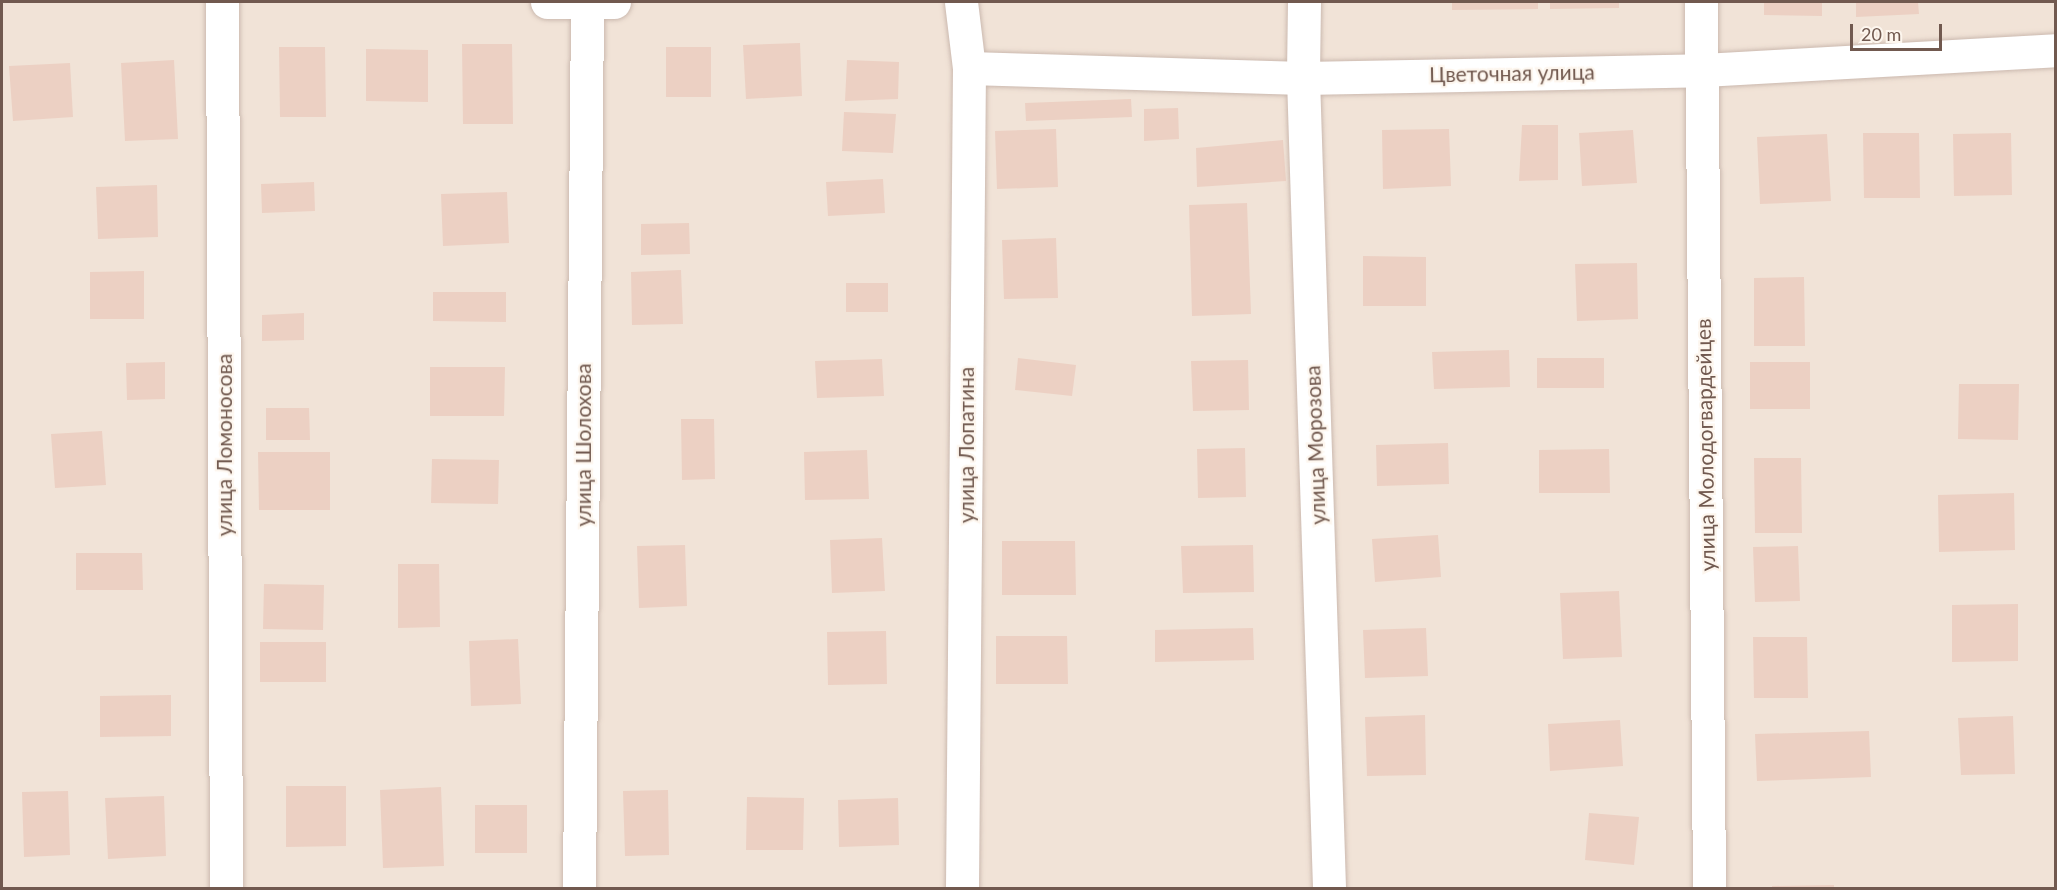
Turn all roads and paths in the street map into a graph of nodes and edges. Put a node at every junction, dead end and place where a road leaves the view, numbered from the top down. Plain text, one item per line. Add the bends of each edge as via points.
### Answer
1 (222, 2) edge
2 (547, 2) edge
3 (596, 2) edge
4 (961, 2) edge
5 (1304, 2) edge
6 (1701, 2) edge
7 (2055, 50) edge
8 (969, 69) junction
9 (1702, 70) junction
10 (1303, 78) junction
11 (226, 888) edge
12 (579, 888) edge
13 (962, 888) edge
14 (1329, 888) edge
15 (1709, 888) edge

1 - 11 street, улица Ломоносова
2 - 3 street
3 - 12 street, улица Шолохова
4 - 8 street, улица Лопатина
5 - 10 street, улица Морозова
6 - 9 street, улица Молодогвардейцев
7 - 9 street, Цветочная улица
8 - 10 street, Цветочная улица
8 - 13 street, улица Лопатина
9 - 10 street, Цветочная улица
9 - 15 street, улица Молодогвардейцев
10 - 14 street, улица Морозова

